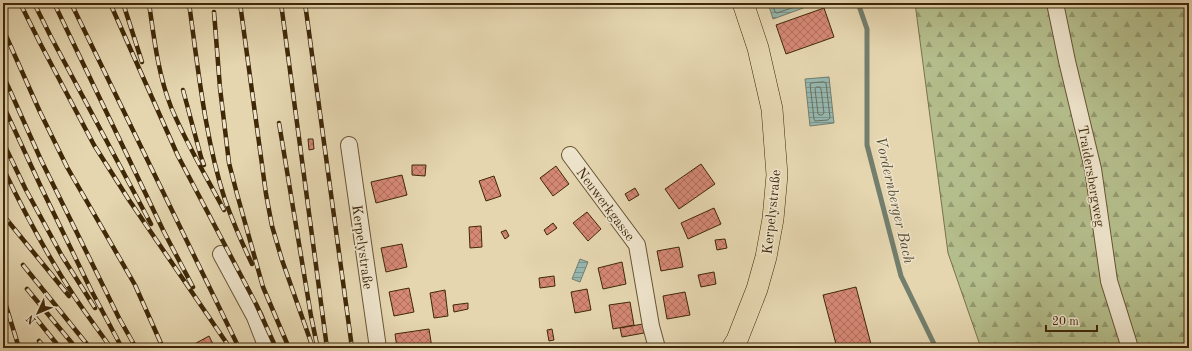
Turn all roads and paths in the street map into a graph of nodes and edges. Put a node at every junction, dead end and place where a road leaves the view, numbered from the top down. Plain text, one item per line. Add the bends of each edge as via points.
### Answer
1 (743, 3) edge
2 (1055, 3) edge
3 (349, 145) dead end
4 (570, 155) dead end
5 (221, 254) dead end
6 (267, 348) edge
7 (378, 348) edge
8 (657, 348) edge
9 (732, 348) edge
10 (1130, 348) edge

1 - 9 main road, Kerpelystraße via 758,48 772,109 777,175 766,257 757,289
2 - 10 street, Traidersbergweg via 1093,169 1109,281
3 - 7 street, Kerpelystraße
4 - 8 street, Neuwerkgasse via 637,245
5 - 6 street via 255,317

